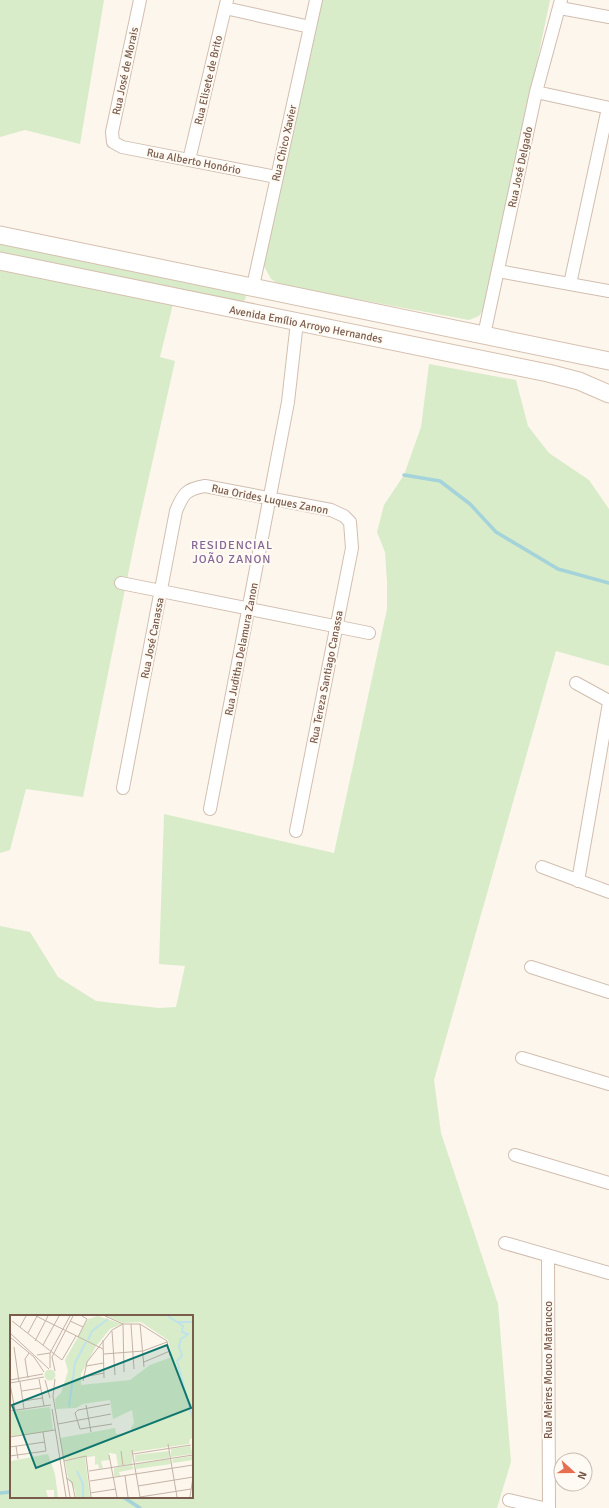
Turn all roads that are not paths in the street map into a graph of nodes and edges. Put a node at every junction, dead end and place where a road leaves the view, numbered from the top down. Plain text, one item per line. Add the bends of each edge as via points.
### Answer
1 (140, 0) edge
2 (316, 0) edge
3 (226, 4) edge
4 (560, 4) edge
5 (609, 17) edge
6 (310, 27) junction
7 (536, 92) junction
8 (608, 108) edge
9 (113, 142) joint
10 (189, 160) junction
11 (276, 177) junction
12 (0, 235) edge
13 (0, 261) edge
14 (498, 270) junction
15 (570, 284) junction
16 (253, 286) junction
17 (609, 291) edge
18 (250, 313) junction
19 (297, 322) junction
20 (484, 335) junction
21 (478, 359) junction
22 (609, 361) edge
23 (609, 394) edge
24 (188, 491) joint
25 (270, 499) junction
26 (350, 522) joint
27 (121, 583) dead end
28 (161, 591) junction
29 (249, 608) junction
30 (336, 626) junction
31 (369, 633) dead end
32 (576, 683) dead end
33 (609, 702) edge
34 (122, 788) dead end
35 (210, 809) dead end
36 (296, 831) dead end
37 (542, 867) dead end
38 (578, 881) junction
39 (609, 892) edge
40 (531, 967) dead end
41 (609, 992) edge
42 (522, 1058) dead end
43 (609, 1084) edge
44 (515, 1155) dead end
45 (609, 1183) edge
46 (504, 1243) dead end
47 (548, 1256) junction
48 (609, 1273) edge
49 (508, 1500) dead end
50 (543, 1508) edge
51 (549, 1508) edge

1 - 9 street, Rua José de Morais via 112,132
2 - 6 street, Rua Chico Xavier
3 - 6 street
3 - 10 street, Rua Elisete de Brito
4 - 5 street
4 - 7 street, Rua José Delgado
6 - 11 street, Rua Chico Xavier
7 - 8 street
7 - 14 street, Rua José Delgado
8 - 15 street
9 - 10 street, Rua Alberto Honório via 122,147
10 - 11 street, Rua Alberto Honório
11 - 16 street, Rua Chico Xavier
12 - 16 main road
13 - 18 main road, Avenida Emílio Arroyo Hernandes
14 - 15 street
14 - 20 street, Rua José Delgado
15 - 17 street
16 - 18 main road
16 - 20 main road
18 - 19 main road, Avenida Emílio Arroyo Hernandes
19 - 21 main road, Avenida Emílio Arroyo Hernandes
19 - 25 street, Rua Juditha Delamura Zanon via 288,402
20 - 21 main road
20 - 22 main road
21 - 23 main road, Avenida Emílio Arroyo Hernandes via 579,381
24 - 25 street, Rua Orides Luques Zanon via 205,486
24 - 28 street, Rua José Canassa via 176,511
25 - 26 street, Rua Orides Luques Zanon via 331,510
25 - 29 street, Rua Juditha Delamura Zanon
26 - 30 street, Rua Tereza Santiago Canassa via 352,548
27 - 28 street
28 - 29 street
28 - 34 street, Rua José Canassa
29 - 30 street
29 - 35 street, Rua Juditha Delamura Zanon
30 - 31 street
30 - 36 street, Rua Tereza Santiago Canassa
32 - 33 street
33 - 38 street
37 - 38 street
38 - 39 street
40 - 41 street
42 - 43 street
44 - 45 street
46 - 47 street
47 - 48 street
47 - 51 street, Rua Meires Mouco Matarucco
49 - 50 street

